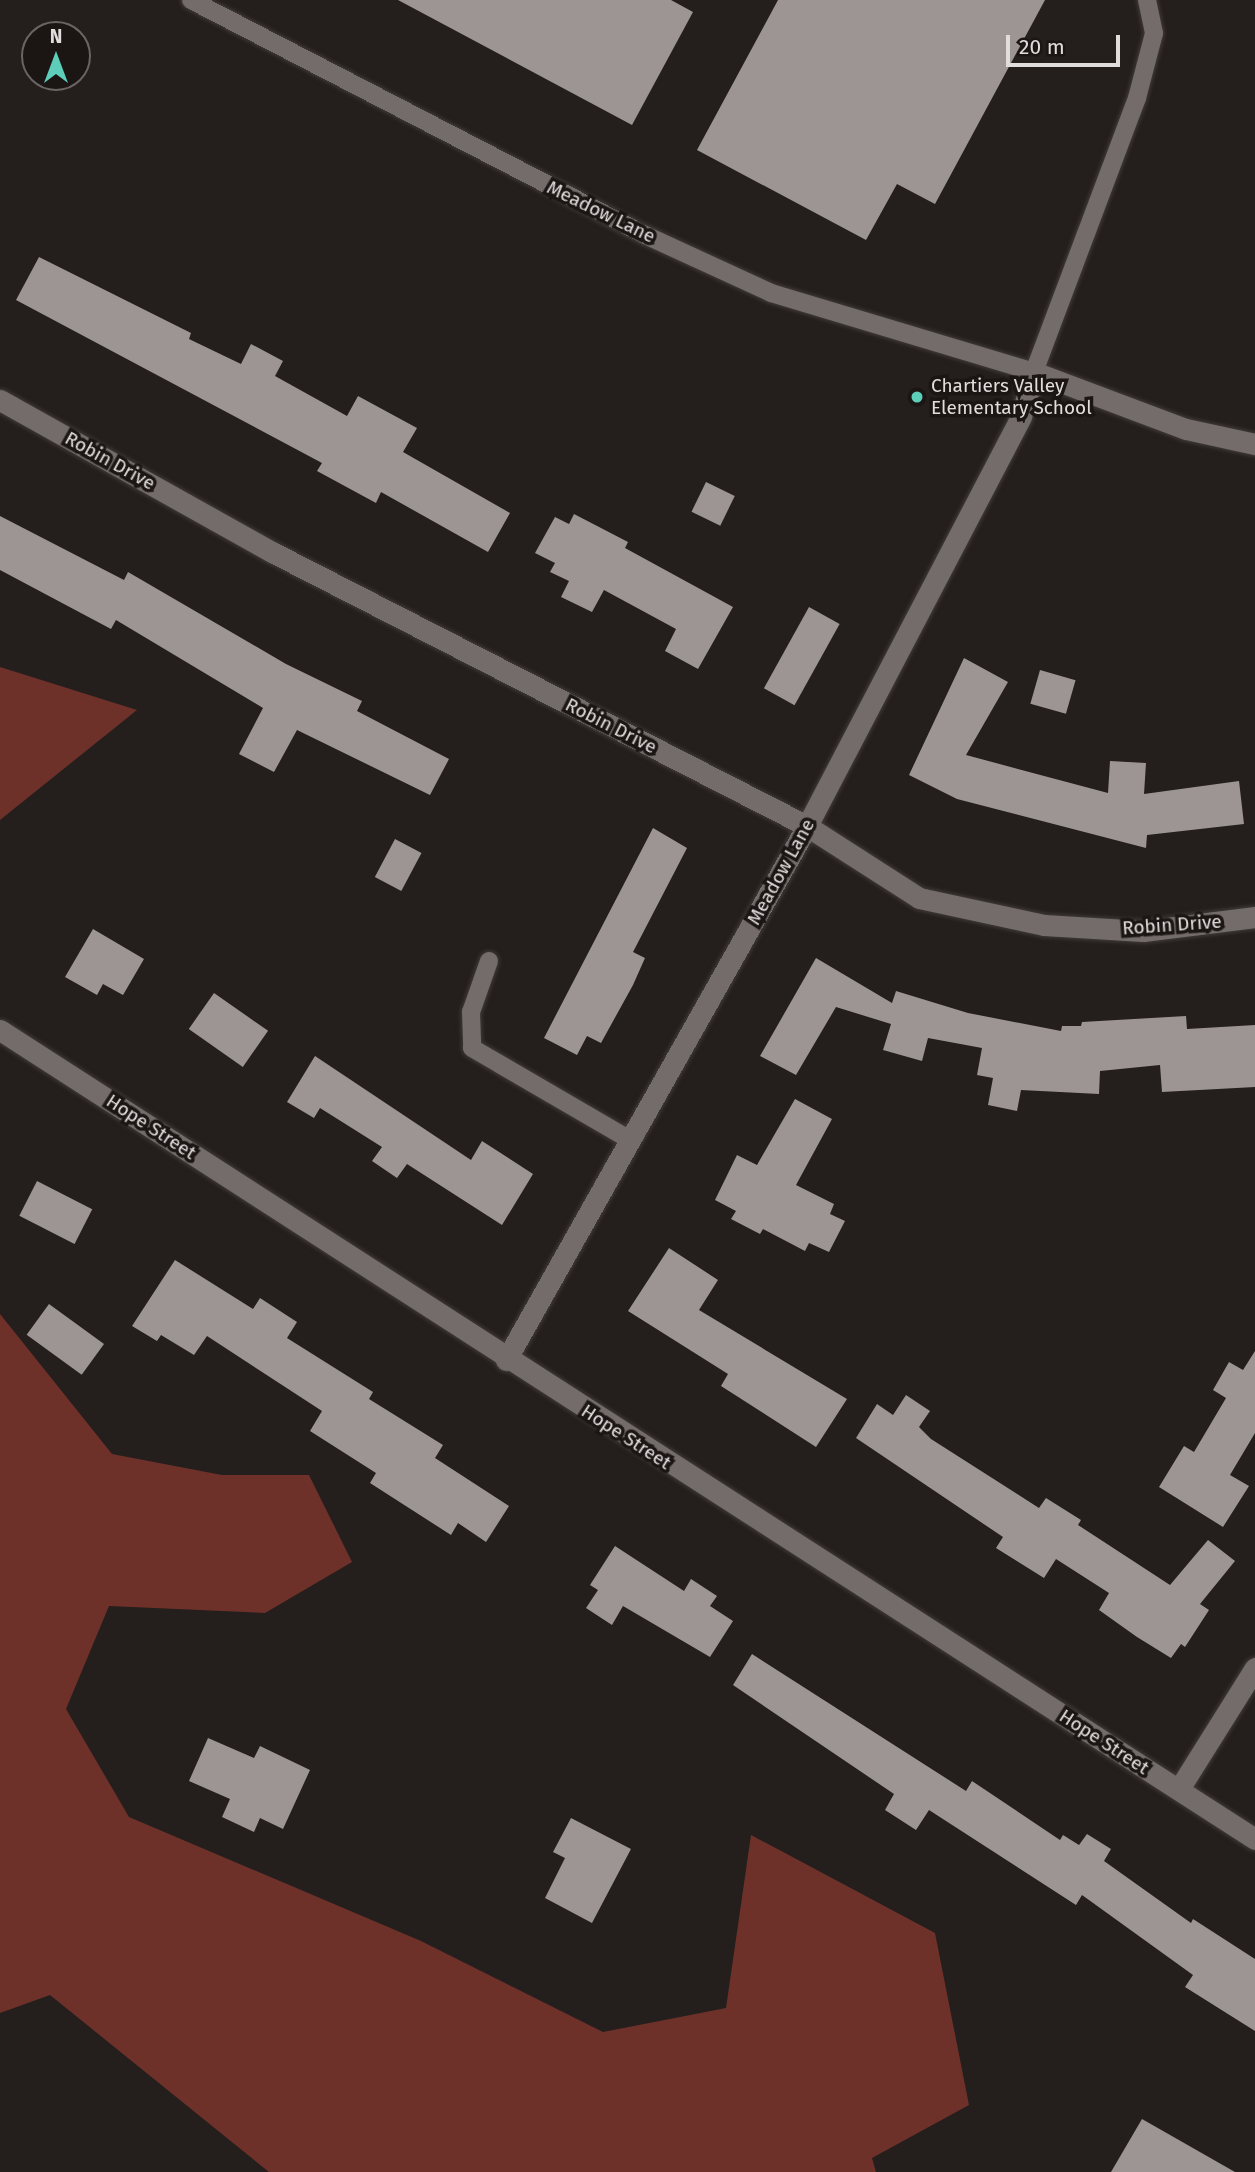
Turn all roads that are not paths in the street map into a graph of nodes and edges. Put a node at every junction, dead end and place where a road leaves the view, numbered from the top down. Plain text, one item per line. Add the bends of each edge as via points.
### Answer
1 (191, 0) edge
2 (1147, 0) edge
3 (1034, 372) junction
4 (0, 400) edge
5 (1255, 444) edge
6 (807, 826) junction
7 (1255, 917) edge
8 (489, 961) dead end
9 (0, 1030) edge
10 (630, 1140) junction
11 (506, 1360) junction
12 (1255, 1668) edge
13 (1179, 1789) junction
14 (1255, 1839) edge

1 - 3 lane, Meadow Lane via 594,209 771,293
2 - 3 lane, Meadow Lane via 1154,33 1137,98
3 - 5 street via 1186,429
3 - 6 street, Meadow Lane via 1021,416
4 - 6 street, Robin Drive via 272,552
6 - 7 street, Robin Drive via 919,898 1044,925 1143,931
6 - 10 street, Meadow Lane
8 - 10 lane via 471,1012 472,1048
9 - 11 street, Hope Street
10 - 11 street, Meadow Lane
11 - 13 street, Hope Street
12 - 13 street
13 - 14 street, Hope Street

